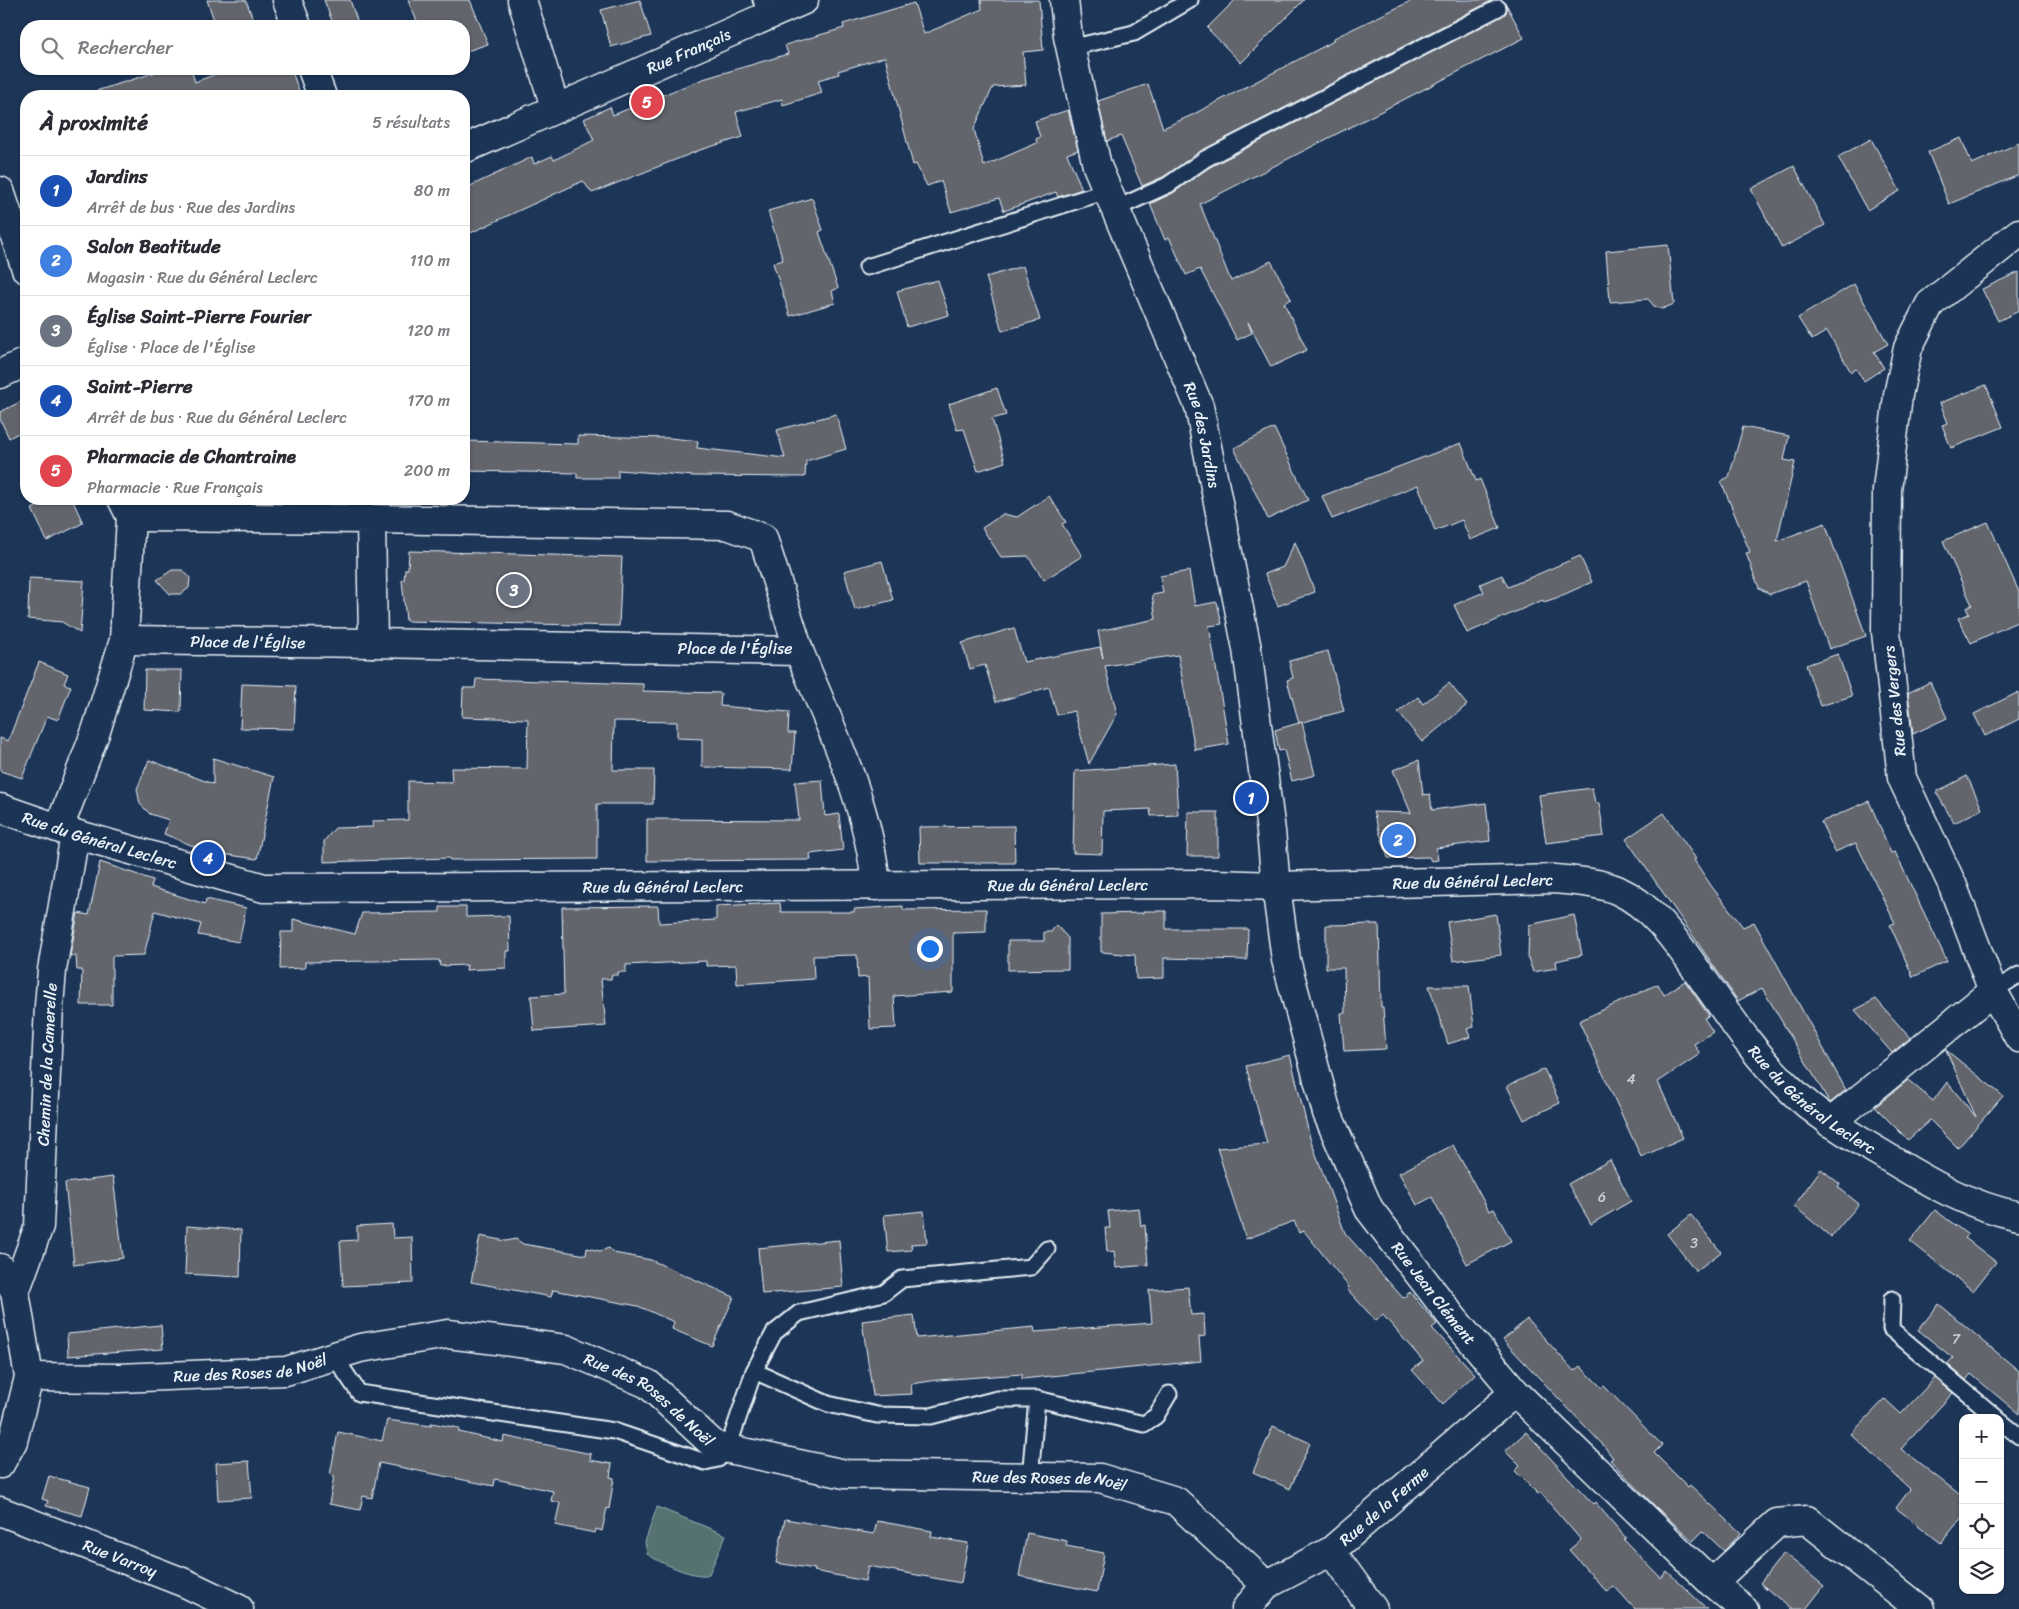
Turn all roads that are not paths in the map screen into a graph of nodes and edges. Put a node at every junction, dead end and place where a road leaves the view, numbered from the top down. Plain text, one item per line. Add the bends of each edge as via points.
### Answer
1 (288, 0) edge
2 (522, 0) edge
3 (804, 0) edge
4 (1064, 0) edge
5 (1190, 0) edge
6 (764, 8) edge
7 (1498, 8) dead end
8 (295, 20) edge
9 (1070, 48) junction
10 (314, 75) edge
11 (320, 90) edge
12 (555, 107) junction
13 (470, 146) edge
14 (0, 191) edge
15 (1111, 200) junction
16 (2019, 233) edge
17 (20, 251) edge
18 (866, 267) dead end
19 (20, 365) edge
20 (0, 374) edge
21 (126, 508) edge
22 (371, 519) junction
23 (124, 640) junction
24 (373, 643) junction
25 (800, 651) junction
26 (0, 808) edge
27 (67, 831) junction
28 (876, 886) junction
29 (1276, 886) junction
30 (2019, 975) edge
31 (1993, 991) junction
32 (2019, 1038) edge
33 (1830, 1123) junction
34 (2019, 1216) edge
35 (1047, 1249) dead end
36 (0, 1268) edge
37 (15, 1292) junction
38 (1892, 1299) dead end
39 (334, 1356) junction
40 (754, 1371) junction
41 (29, 1377) junction
42 (1515, 1392) junction
43 (1169, 1394) dead end
44 (1037, 1400) junction
45 (1992, 1414) edge
46 (2004, 1424) edge
47 (2019, 1436) edge
48 (728, 1448) junction
49 (0, 1464) edge
50 (1030, 1478) junction
51 (0, 1511) edge
52 (1331, 1551) junction
53 (1712, 1583) junction
54 (1266, 1585) junction
55 (239, 1609) edge
56 (1246, 1609) edge
57 (1373, 1609) edge
58 (1744, 1609) edge
59 (1920, 1609) edge

1 - 8 street
2 - 12 street
3 - 6 street, Rue Français
4 - 9 street, Rue des Jardins
5 - 9 lane via 1134,32
6 - 12 street, Rue Français
7 - 15 lane via 1205,159 1168,185
9 - 15 street, Rue des Jardins via 1097,166
10 - 11 street
12 - 13 street, Rue Français
14 - 17 street
15 - 18 lane
15 - 29 street, Rue des Jardins via 1199,406 1247,649
16 - 31 street, Rue des Vergers via 1930,304 1908,348 1898,395 1887,490 1886,632 1902,778 1952,884
19 - 20 street
21 - 22 street, Place de l'Église
21 - 23 street, Place de l'Église
22 - 24 street
22 - 25 street, Place de l'Église via 727,525 762,538
23 - 24 street, Place de l'Église
23 - 27 street, Place de l'Église
24 - 25 street, Place de l'Église
25 - 28 street via 864,813
26 - 27 street, Rue du Général Leclerc
27 - 28 street, Rue du Général Leclerc via 264,888
27 - 37 street, Chemin de la Camerelle via 49,1006 40,1226
28 - 29 street, Rue du Général Leclerc
29 - 33 street, Rue du Général Leclerc via 1554,879 1594,883 1616,890 1632,898 1656,918 1750,1045 1787,1086
29 - 42 street, Rue Jean Clément via 1286,960 1327,1114 1368,1209
30 - 31 lane
31 - 32 street, Rue des Vergers
31 - 33 street
33 - 34 street, Rue du Général Leclerc via 1941,1190 1994,1211
35 - 40 lane via 1031,1267 902,1279 884,1293 799,1313 774,1334
36 - 37 street
37 - 41 street
38 - 45 lane via 1891,1328
39 - 41 street, Rue des Roses de Noël via 286,1372 119,1378
39 - 48 lane via 359,1393 614,1431 705,1462 718,1459
39 - 48 street, Rue des Roses de Noël via 360,1348 448,1334 566,1349 648,1384 715,1446
40 - 44 lane via 828,1404 877,1415 931,1416 998,1399
40 - 48 lane
41 - 49 street via 13,1441
42 - 52 street, Rue de la Ferme
42 - 53 street, Rue Jean Clément
43 - 44 lane via 1156,1416 1144,1424
44 - 50 lane
46 - 47 lane
48 - 50 street, Rue des Roses de Noël via 845,1474
50 - 54 street, Rue des Roses de Noël via 1100,1478 1176,1501
51 - 55 street, Rue Varroy via 186,1583
52 - 54 street, Rue de la Ferme
52 - 57 street
53 - 58 street, Rue Jean Clément
53 - 59 street via 1778,1523 1807,1520
54 - 56 street, Rue de la Ferme

